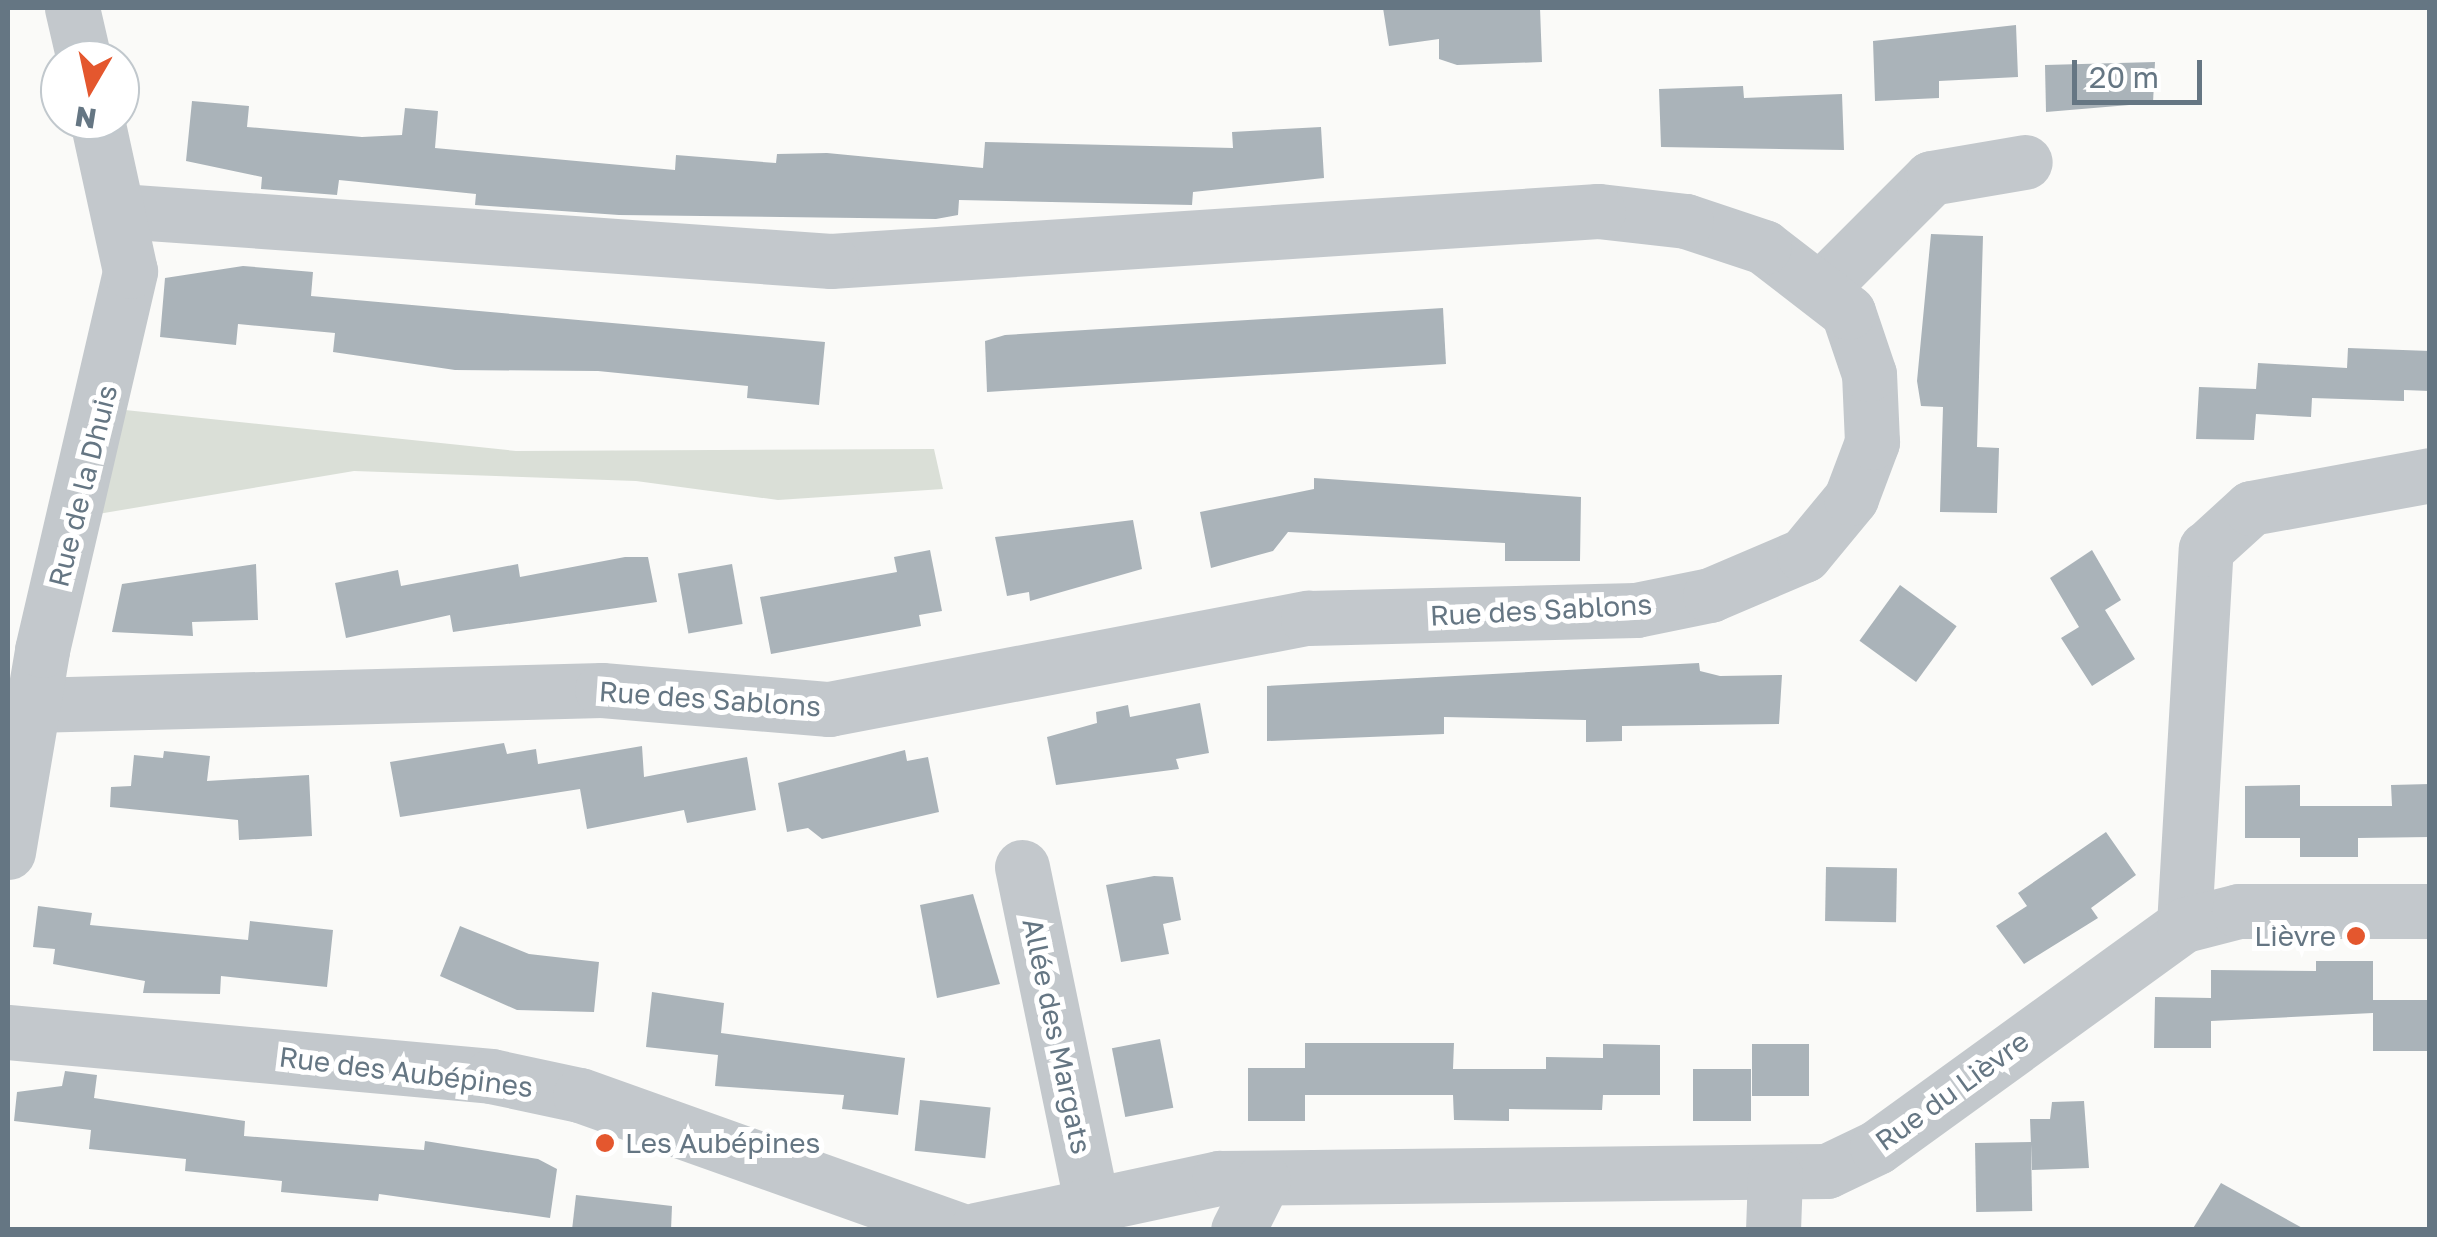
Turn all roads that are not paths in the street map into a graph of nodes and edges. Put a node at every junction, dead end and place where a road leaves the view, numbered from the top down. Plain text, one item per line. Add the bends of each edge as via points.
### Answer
1 (72, 8) edge
2 (79, 40) edge
3 (103, 140) edge
4 (2025, 162) dead end
5 (120, 211) junction
6 (1824, 286) junction
7 (2430, 475) edge
8 (31, 705) junction
9 (8, 852) edge
10 (1022, 868) dead end
11 (2430, 911) edge
12 (2184, 925) junction
13 (8, 1032) edge
14 (1775, 1175) junction
15 (1263, 1180) junction
16 (1092, 1205) junction
17 (960, 1230) edge
18 (976, 1230) edge
19 (1238, 1230) edge
20 (1772, 1230) edge

1 - 2 street
3 - 5 street, Rue de la Dhuis
4 - 6 street via 1931,178
5 - 6 street, Rue des Sablons via 831,262 1598,211 1686,221 1764,246
5 - 8 street, Rue de la Dhuis via 130,271 122,322
6 - 8 street, Rue des Sablons via 1848,312 1869,374 1872,442 1851,498 1804,555 1710,596 1636,610 1308,618 828,708 602,690
7 - 12 street via 2252,508 2206,549
8 - 9 street, Rue de la Dhuis
10 - 16 street, Allée des Margats
11 - 12 street, Rue du Lièvre via 2239,911
12 - 14 street, Rue du Lièvre via 1877,1147 1827,1171
13 - 17 street, Rue des Aubépines via 491,1076 595,1098 916,1221
14 - 15 street, Rue du Lièvre
14 - 20 street
15 - 16 street via 1219,1178
15 - 19 street
16 - 18 street

